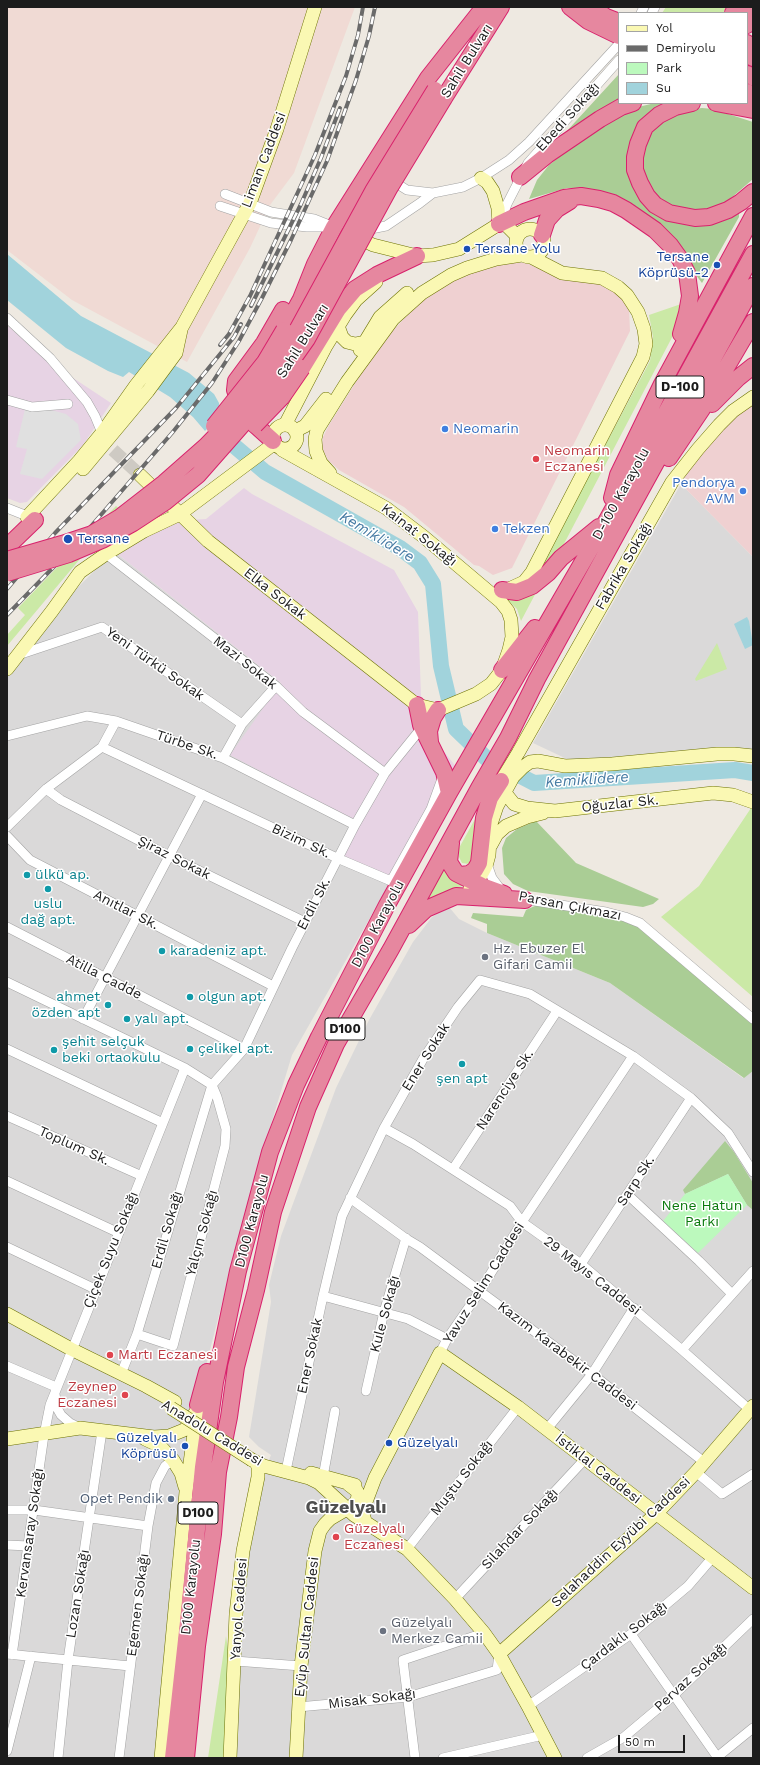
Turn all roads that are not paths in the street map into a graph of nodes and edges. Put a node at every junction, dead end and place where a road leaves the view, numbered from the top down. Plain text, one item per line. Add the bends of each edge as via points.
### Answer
1 (315, 7) edge
2 (501, 7) edge
3 (570, 7) edge
4 (592, 7) edge
5 (753, 7) edge
6 (482, 11) edge
7 (618, 22) edge
8 (748, 22) edge
9 (618, 35) edge
10 (618, 45) edge
11 (748, 46) edge
12 (753, 58) edge
13 (618, 61) edge
14 (439, 94) junction
15 (630, 104) edge
16 (689, 104) edge
17 (722, 104) edge
18 (740, 104) edge
19 (753, 109) edge
20 (520, 177) junction
21 (481, 178) junction
22 (364, 179) junction
23 (753, 192) edge
24 (433, 193) junction
25 (225, 194) dead end
26 (581, 196) junction
27 (220, 206) dead end
28 (247, 209) junction
29 (753, 216) edge
30 (499, 224) junction
31 (340, 229) junction
32 (543, 241) junction
33 (521, 249) junction
34 (753, 254) edge
35 (417, 256) junction
36 (315, 264) junction
37 (557, 270) junction
38 (753, 286) edge
39 (7, 318) edge
40 (753, 322) edge
41 (338, 326) junction
42 (364, 342) junction
43 (753, 366) edge
44 (662, 384) junction
45 (753, 396) edge
46 (7, 400) edge
47 (68, 404) dead end
48 (690, 427) junction
49 (293, 431) junction
50 (107, 441) junction
51 (274, 446) junction
52 (188, 461) junction
53 (140, 475) tunnel mouth
54 (198, 475) junction
55 (340, 482) junction
56 (7, 508) edge
57 (180, 514) junction
58 (31, 518) junction
59 (614, 524) junction
60 (7, 537) edge
61 (7, 547) edge
62 (106, 554) junction
63 (7, 560) edge
64 (7, 573) edge
65 (475, 579) junction
66 (568, 588) junction
67 (502, 590) junction
68 (17, 655) junction
69 (7, 669) edge
70 (502, 670) junction
71 (276, 686) junction
72 (417, 705) junction
73 (438, 710) junction
74 (116, 721) junction
75 (242, 724) junction
76 (421, 725) junction
77 (484, 732) joint
78 (7, 736) edge
79 (430, 744) junction
80 (516, 746) junction
81 (102, 747) junction
82 (753, 756) edge
83 (223, 758) junction
84 (530, 762) junction
85 (385, 773) junction
86 (451, 774) junction
87 (502, 786) junction
88 (46, 789) junction
89 (202, 794) junction
90 (475, 795) junction
91 (753, 802) edge
92 (555, 811) junction
93 (355, 825) junction
94 (7, 827) edge
95 (7, 836) edge
96 (490, 849) junction
97 (169, 856) junction
98 (337, 858) junction
99 (487, 864) junction
100 (461, 875) junction
101 (476, 883) junction
102 (456, 896) junction
103 (525, 900) junction
104 (138, 916) junction
105 (305, 922) junction
106 (7, 927) edge
107 (391, 949) junction
108 (105, 977) junction
109 (7, 982) edge
110 (273, 986) junction
111 (556, 1011) junction
112 (83, 1019) junction
113 (753, 1019) edge
114 (7, 1049) edge
115 (244, 1049) junction
116 (633, 1056) junction
117 (185, 1068) junction
118 (212, 1085) junction
119 (691, 1098) junction
120 (7, 1116) edge
121 (163, 1123) junction
122 (384, 1128) junction
123 (453, 1169) junction
124 (753, 1172) edge
125 (142, 1176) junction
126 (7, 1181) edge
127 (628, 1195) junction
128 (350, 1198) junction
129 (522, 1222) junction
130 (119, 1233) junction
131 (406, 1238) junction
132 (7, 1247) edge
133 (581, 1264) junction
134 (238, 1271) junction
135 (753, 1271) edge
136 (95, 1289) junction
137 (480, 1291) junction
138 (732, 1294) junction
139 (323, 1296) junction
140 (634, 1308) junction
141 (384, 1312) junction
142 (7, 1314) edge
143 (137, 1334) junction
144 (447, 1339) junction
145 (72, 1350) junction
146 (682, 1350) junction
147 (440, 1353) junction
148 (7, 1366) edge
149 (121, 1374) junction
150 (592, 1374) junction
151 (56, 1387) junction
152 (366, 1391) dead end
153 (198, 1405) junction
154 (518, 1407) junction
155 (751, 1408) edge
156 (335, 1411) dead end
157 (80, 1428) junction
158 (547, 1429) junction
159 (102, 1431) junction
160 (44, 1435) junction
161 (137, 1436) junction
162 (7, 1439) edge
163 (254, 1458) junction
164 (585, 1459) junction
165 (173, 1460) junction
166 (704, 1462) junction
167 (287, 1466) junction
168 (696, 1472) junction
169 (753, 1474) edge
170 (323, 1477) junction
171 (375, 1478) junction
172 (348, 1484) junction
173 (186, 1492) junction
174 (347, 1507) junction
175 (7, 1510) edge
176 (34, 1510) junction
177 (656, 1514) junction
178 (89, 1518) junction
179 (366, 1524) junction
180 (148, 1526) junction
181 (7, 1545) edge
182 (29, 1546) junction
183 (406, 1549) junction
184 (713, 1557) junction
185 (753, 1588) edge
186 (455, 1599) junction
187 (753, 1619) edge
188 (484, 1633) junction
189 (631, 1634) junction
190 (10, 1654) edge
191 (499, 1654) junction
192 (31, 1656) junction
193 (68, 1660) junction
194 (235, 1661) junction
195 (130, 1666) junction
196 (301, 1666) junction
197 (674, 1695) junction
198 (408, 1697) junction
199 (528, 1706) junction
200 (298, 1707) junction
201 (10, 1725) edge
202 (753, 1728) edge
203 (543, 1735) junction
204 (7, 1751) edge
205 (58, 1758) edge
206 (119, 1758) edge
207 (161, 1758) edge
208 (173, 1758) edge
209 (186, 1758) edge
210 (230, 1758) edge
211 (296, 1758) edge
212 (415, 1758) edge
213 (443, 1758) edge
214 (554, 1758) edge
215 (587, 1758) edge
216 (717, 1758) edge

1 - 28 street, Liman Caddesi via 277,129
2 - 14 highway, Sahil Bulvarı
3 - 9 highway
4 - 7 highway
5 - 8 highway
6 - 14 highway, Sahil Bulvarı
6 - 22 highway via 428,78
10 - 21 street via 530,142 509,160
11 - 12 highway
13 - 20 street, Ebedi Sokağı via 542,145
14 - 52 highway, Sahil Bulvarı, bridge via 373,190 278,362 239,412
14 - 54 highway, Sahil Bulvarı, bridge via 307,339 264,400
15 - 20 highway via 600,119
16 - 23 highway via 659,115 645,127 635,157 638,177 646,196 654,205 669,213 695,218 709,217 728,210
17 - 19 highway
18 - 19 highway
20 - 30 street, Ebedi Sokağı
21 - 24 street via 463,187
21 - 30 street via 493,190
22 - 24 street via 389,178 408,190
22 - 31 highway
24 - 31 street via 386,226 367,230
25 - 28 street
26 - 30 highway via 557,200
26 - 32 highway via 557,209 547,220
26 - 44 highway via 613,203 642,219 670,245 680,259 686,273 690,296 687,313
27 - 28 street
28 - 31 street via 314,219
28 - 50 street, Liman Caddesi via 171,349
29 - 44 highway
30 - 33 street via 506,225
30 - 35 street via 459,249
31 - 35 street via 372,245
31 - 36 highway
32 - 33 street via 539,254
32 - 33 street via 531,228 523,230
32 - 37 street
33 - 37 street
33 - 42 street via 482,256 425,280 380,317
33 - 55 street via 452,275 422,293 393,319 347,382 316,432 315,447 318,459
34 - 59 highway, D-100 Karayolu / D-100
35 - 41 street via 366,291 356,300
35 - 54 highway, bridge via 377,275 355,289 338,309 302,368 273,408 215,463
36 - 51 highway via 236,381 235,390 240,404
36 - 52 highway, bridge via 301,299 265,362
37 - 67 street via 568,274 602,278 623,291 642,320 645,351 532,572 520,584
38 - 59 highway, D-100 Karayolu / D-100
39 - 50 street via 50,358 87,402
40 - 48 highway
41 - 42 street via 347,342
41 - 49 street
42 - 49 street via 317,413 305,426
43 - 48 highway
44 - 59 highway via 618,475
45 - 80 street, Fabrika Sokağı via 719,425 672,482
46 - 47 street via 32,407
48 - 59 highway
49 - 51 street via 275,430
49 - 51 street via 294,446 291,449
49 - 55 street via 321,468
50 - 58 street, Liman Caddesi
51 - 55 street
51 - 57 street
52 - 63 highway, Sahil Bulvarı, bridge via 143,500 92,534
53 - 57 street, Elka Sokak
54 - 64 highway, Sahil Bulvarı, bridge via 165,502 102,540 69,554
55 - 65 street, Kainat Sokağı via 392,512
56 - 58 street
57 - 62 street via 144,531
57 - 72 street, Elka Sokak via 208,541
58 - 60 highway
58 - 61 highway
59 - 66 highway, D-100 Karayolu / D-100
59 - 67 highway via 561,558 532,586 517,592
59 - 80 highway, D-100 Karayolu / D-100 via 538,679
62 - 68 street via 80,572
62 - 71 street, Mazi Sokak
65 - 67 street
65 - 70 street via 501,602 511,620 513,630 510,650
66 - 70 highway
66 - 77 highway, D-100 Karayolu / D-100
68 - 69 street
68 - 75 street, Yeni Türkü Sokak via 102,627
70 - 73 street via 491,684 470,697
71 - 75 street
71 - 85 street, Mazi Sokak via 303,712
72 - 73 street
72 - 76 highway
73 - 79 highway via 429,731
74 - 78 street, Türbe Sk. via 87,716
74 - 81 street
74 - 83 street, Türbe Sk.
75 - 83 street
76 - 79 highway
76 - 85 street, Erdil Sk.
77 - 86 highway, D100 Karayolu / D100
79 - 86 highway
80 - 84 street
80 - 87 street, Fabrika Sokağı
80 - 90 highway, D100 Karayolu / D100
81 - 88 street
81 - 89 street, Bizim Sk.
82 - 84 street via 717,754 565,766 538,760
83 - 93 street, Türbe Sk.
84 - 87 street
85 - 93 street, Erdil Sk.
86 - 98 street, Bizim Sk. via 391,881
86 - 134 highway, D100 Karayolu / D100 via 449,793 376,926 296,1085 270,1152
87 - 92 street, Oğuzlar Sk. via 508,798 518,806
87 - 96 street via 493,818
87 - 100 highway via 492,794 485,814 478,863 472,872
88 - 94 street
88 - 97 street, Şiraz Sokak via 61,800
89 - 97 street
89 - 98 street, Bizim Sk.
90 - 100 highway via 449,850 451,868
90 - 107 highway, D100 Karayolu / D100
91 - 92 street, Oğuzlar Sk. via 733,795 712,793
92 - 96 street via 527,816 510,823 498,834
93 - 98 street, Erdil Sk.
95 - 104 street, Anıtlar Sk. via 30,860
96 - 99 street
97 - 104 street
97 - 105 street, Şiraz Sokak
98 - 105 street, Erdil Sk.
99 - 101 street
99 - 103 street, Parsan Çıkmazı via 497,886
100 - 101 highway
101 - 102 street via 466,892
101 - 103 highway
102 - 103 highway
102 - 107 highway via 421,913
103 - 113 street, Parsan Çıkmazı via 591,909 640,923
104 - 108 street
104 - 110 street, Anıtlar Sk.
105 - 110 street, Erdil Sk.
106 - 108 street, Atilla Cadde
107 - 209 highway, D100 Karayolu / D100 via 336,1044 308,1106 273,1212 236,1367 218,1472
108 - 112 street
108 - 115 street, Atilla Cadde
109 - 112 street
110 - 115 street, Erdil Sk.
111 - 116 street, Ener Sokak
111 - 122 street, Ener Sokak via 530,994 480,980 458,1007 423,1059
111 - 123 street, Narenciye Sk.
112 - 117 street
114 - 121 street
115 - 118 street, Erdil Sk.
116 - 119 street, Ener Sokak
116 - 129 street, Yavuz Selim Caddesi
117 - 118 street
117 - 121 street, Çiçek Suyu Sokağı
118 - 143 street, Erdil Sokağı
118 - 143 street, Yalçın Sokağı via 224,1115 226,1142 173,1346
119 - 124 street, Ener Sokak via 728,1132
119 - 127 street, Sarp Sk.
120 - 125 street, Toplum Sk.
121 - 125 street, Çiçek Suyu Sokağı
122 - 123 street, 29 Mayıs Caddesi
122 - 128 street, Ener Sokak
123 - 129 street, 29 Mayıs Caddesi via 510,1206
125 - 130 street, Çiçek Suyu Sokağı
126 - 130 street
127 - 133 street, Sarp Sk.
127 - 138 street
128 - 131 street, Kazım Karabekir Caddesi
128 - 139 street, Ener Sokak via 342,1216
129 - 133 street, 29 Mayıs Caddesi
129 - 137 street, Yavuz Selim Caddesi
130 - 136 street, Çiçek Suyu Sokağı
131 - 137 street, Kazım Karabekir Caddesi
131 - 141 street, Kule Sokağı
132 - 136 street
133 - 140 street, 29 Mayıs Caddesi
134 - 153 highway
134 - 208 highway, D100 Karayolu / D100 via 215,1382 203,1467
135 - 138 street
136 - 145 street, Çiçek Suyu Sokağı
137 - 144 street, Yavuz Selim Caddesi
137 - 150 street, Kazım Karabekir Caddesi
138 - 146 street
139 - 141 street
139 - 167 street, Ener Sokak
140 - 146 street, 29 Mayıs Caddesi
140 - 150 street
141 - 144 street via 408,1319
141 - 152 street, Kule Sokağı
142 - 145 street, Anadolu Caddesi
143 - 149 street, Erdil Sokağı
144 - 147 street, Yavuz Selim Caddesi
145 - 149 street, Anadolu Caddesi
145 - 151 street, Çiçek Suyu Sokağı
146 - 155 street, 29 Mayıs Caddesi
147 - 154 street, İstiklal Caddesi
147 - 171 street, Yavuz Selim Caddesi
148 - 151 street
149 - 163 street, Anadolu Caddesi via 146,1386
150 - 158 street
150 - 166 street, Kazım Karabekir Caddesi
151 - 157 street via 55,1400 61,1415 70,1424
151 - 160 street, Çiçek Suyu Sokağı
153 - 161 street via 188,1425 176,1434
153 - 173 street
154 - 158 street, İstiklal Caddesi
154 - 183 street, Muştu Sokağı
155 - 166 street, Selahaddin Eyyübi Caddesi
156 - 170 street
157 - 159 street
157 - 160 street
158 - 164 street, İstiklal Caddesi
159 - 161 street
159 - 178 street, Lozan Sokağı
160 - 162 street
160 - 176 street, Kervansaray Sokağı
161 - 165 street via 160,1446
163 - 167 street, Anadolu Caddesi
163 - 174 street, Anadolu Caddesi via 264,1466 314,1480
163 - 194 street, Yanyol Caddesi via 258,1467 258,1477 242,1551
164 - 177 street, İstiklal Caddesi
164 - 186 street, Silahdar Sokağı
165 - 173 street via 181,1472
165 - 180 street, Egemen Sokağı via 165,1466 156,1483
166 - 168 street, Selahaddin Eyyübi Caddesi
167 - 170 street, Anadolu Caddesi
168 - 169 street via 722,1494
168 - 177 street, Selahaddin Eyyübi Caddesi
170 - 172 street, Anadolu Caddesi
171 - 172 street, Anadolu Caddesi via 364,1485
171 - 179 street, Yavuz Selim Caddesi via 364,1507
172 - 174 street via 358,1495 357,1501
173 - 207 street
174 - 179 street, Anadolu Caddesi
174 - 196 street, Eyüp Sultan Caddesi via 330,1519 318,1537
175 - 176 street
176 - 178 street
176 - 182 street, Kervansaray Sokağı
177 - 184 street, İstiklal Caddesi
177 - 191 street, Selahaddin Eyyübi Caddesi
178 - 180 street
178 - 193 street, Lozan Sokağı
179 - 183 street, Anadolu Caddesi
180 - 195 street, Egemen Sokağı
181 - 182 street
182 - 190 street, Kervansaray Sokağı
183 - 186 street, Anadolu Caddesi
184 - 185 street, İstiklal Caddesi
184 - 189 street, Çardaklı Sokağı via 688,1586
186 - 188 street, Anadolu Caddesi
187 - 197 street, Pervaz Sokağı
188 - 191 street, Anadolu Caddesi
188 - 198 street via 403,1660
189 - 197 street
189 - 199 street, Çardaklı Sokağı
190 - 192 street
191 - 198 street, Misak Sokağı via 497,1670
191 - 199 street, Anadolu Caddesi
192 - 193 street
192 - 201 street
193 - 195 street
193 - 205 street, Lozan Sokağı
194 - 196 street
194 - 210 street, Yanyol Caddesi
195 - 206 street, Egemen Sokağı
196 - 200 street, Eyüp Sultan Caddesi
197 - 215 street, Pervaz Sokağı via 624,1737
197 - 216 street
198 - 200 street, Misak Sokağı
198 - 212 street
199 - 203 street, Anadolu Caddesi
200 - 211 street, Eyüp Sultan Caddesi
201 - 204 street
202 - 216 street
203 - 213 street
203 - 214 street, Anadolu Caddesi

